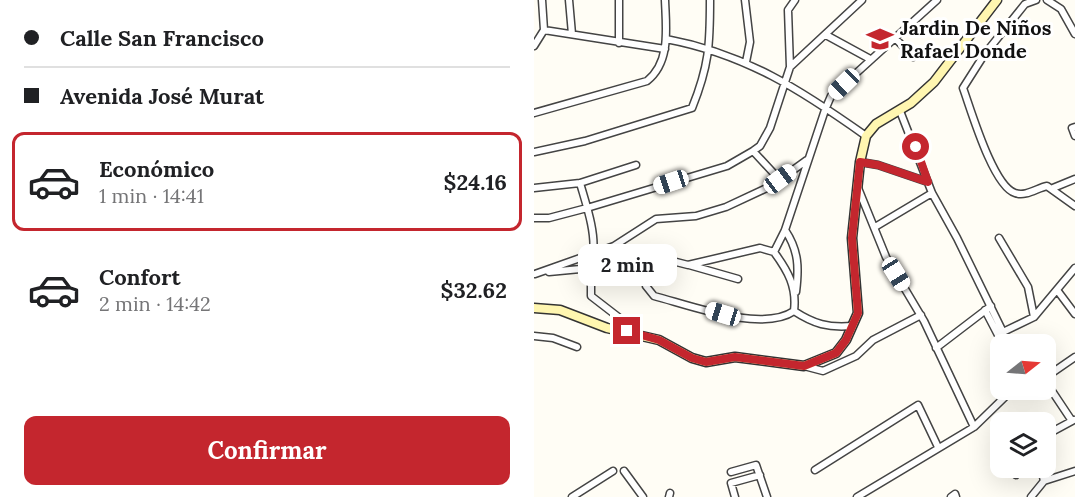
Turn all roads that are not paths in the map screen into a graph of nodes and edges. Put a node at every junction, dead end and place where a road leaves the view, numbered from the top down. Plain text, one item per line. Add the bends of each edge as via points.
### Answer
1 (542, 0) edge
2 (569, 0) edge
3 (619, 0) edge
4 (665, 0) edge
5 (710, 0) edge
6 (745, 0) edge
7 (795, 0) edge
8 (862, 0) edge
9 (937, 0) edge
10 (997, 0) edge
11 (1036, 0) edge
12 (1047, 0) edge
13 (543, 32) junction
14 (572, 34) junction
15 (1075, 34) edge
16 (826, 35) junction
17 (895, 38) junction
18 (666, 39) junction
19 (619, 44) junction
20 (534, 46) edge
21 (710, 48) junction
22 (665, 49) junction
23 (913, 57) dead end
24 (870, 59) junction
25 (746, 62) junction
26 (790, 67) junction
27 (784, 81) junction
28 (825, 110) junction
29 (900, 111) junction
30 (534, 113) edge
31 (1074, 128) edge
32 (866, 136) junction
33 (1075, 136) edge
34 (534, 152) edge
35 (753, 152) junction
36 (807, 160) junction
37 (860, 162) junction
38 (636, 165) dead end
39 (780, 179) junction
40 (1075, 179) edge
41 (928, 182) junction
42 (580, 183) junction
43 (857, 185) junction
44 (534, 188) edge
45 (1053, 188) junction
46 (932, 193) junction
47 (1075, 206) edge
48 (587, 208) junction
49 (534, 218) edge
50 (875, 227) junction
51 (785, 230) junction
52 (999, 238) dead end
53 (774, 252) junction
54 (593, 254) junction
55 (645, 254) junction
56 (688, 265) junction
57 (591, 268) junction
58 (1075, 268) edge
59 (535, 274) edge
60 (738, 279) dead end
61 (1057, 290) junction
62 (795, 299) junction
63 (534, 308) edge
64 (988, 308) junction
65 (794, 311) junction
66 (1075, 314) edge
67 (921, 315) junction
68 (1034, 317) junction
69 (852, 326) junction
70 (627, 331) junction
71 (1000, 334) joint
72 (534, 336) edge
73 (577, 347) dead end
74 (936, 348) junction
75 (1075, 357) edge
76 (804, 366) junction
77 (1056, 370) edge
78 (1056, 396) edge
79 (1002, 400) edge
80 (1074, 420) edge
81 (974, 427) junction
82 (1056, 430) edge
83 (938, 447) junction
84 (815, 470) dead end
85 (613, 471) dead end
86 (624, 471) dead end
87 (730, 472) dead end
88 (1074, 472) edge
89 (760, 475) junction
90 (1043, 478) edge
91 (1075, 480) edge
92 (1044, 481) junction
93 (572, 497) edge
94 (643, 497) edge
95 (735, 497) edge
96 (767, 497) edge
97 (858, 497) edge
98 (1031, 497) edge

1 - 13 street
2 - 14 street
3 - 19 street
4 - 18 street
5 - 21 street
6 - 25 street via 750,42
7 - 26 street via 788,10
8 - 16 street
9 - 17 street
10 - 29 street via 934,82
11 - 45 street via 1025,4 963,88 984,146 1004,186 1015,194
12 - 15 street via 1061,9
13 - 14 street
13 - 20 street
14 - 19 street
16 - 24 street
16 - 26 street
17 - 23 street
17 - 24 street
18 - 21 street
18 - 22 street
19 - 22 street
21 - 25 street
21 - 34 street via 692,108 585,141
22 - 30 street via 657,73 647,81
24 - 28 street via 831,96
25 - 27 street
26 - 27 street
27 - 28 street
27 - 35 street via 770,128
28 - 32 street
28 - 36 street
29 - 32 street via 876,124
29 - 41 street
31 - 33 street
32 - 37 street
35 - 39 street
35 - 48 street via 727,166
36 - 39 street
36 - 51 street
37 - 41 street
37 - 43 street
38 - 42 street
39 - 54 street via 726,207 696,216 656,219 614,246
40 - 45 street
41 - 46 street
42 - 44 street
42 - 48 street
43 - 50 street
43 - 69 street via 852,238 858,313
45 - 47 street
46 - 50 street
46 - 64 street
48 - 49 street
48 - 54 street
50 - 67 street via 886,257
51 - 53 street
51 - 62 street via 795,246 799,269
52 - 68 street via 1028,287
53 - 56 street via 760,248
53 - 62 street via 790,273
54 - 59 street
55 - 56 street
55 - 57 street
55 - 65 street via 646,286 654,296 741,320 786,316
56 - 60 street
57 - 59 street
57 - 70 street via 591,296 626,323
58 - 61 street
61 - 66 street
61 - 68 street
62 - 65 street
63 - 70 street via 560,310 607,328
64 - 71 street
64 - 74 street
65 - 69 street via 814,324
67 - 74 street
67 - 76 street via 873,340 856,356 823,371
68 - 71 street
69 - 76 street via 836,353
70 - 76 street via 659,340 706,362 735,357
72 - 73 street
74 - 81 street
75 - 77 street
78 - 80 street
79 - 81 street
80 - 82 street
81 - 83 street
83 - 84 street via 918,405
83 - 97 street
85 - 93 street
86 - 94 street
87 - 89 street via 756,465
88 - 91 street
88 - 92 street
89 - 95 street via 731,483
89 - 96 street
90 - 92 street
92 - 98 street

